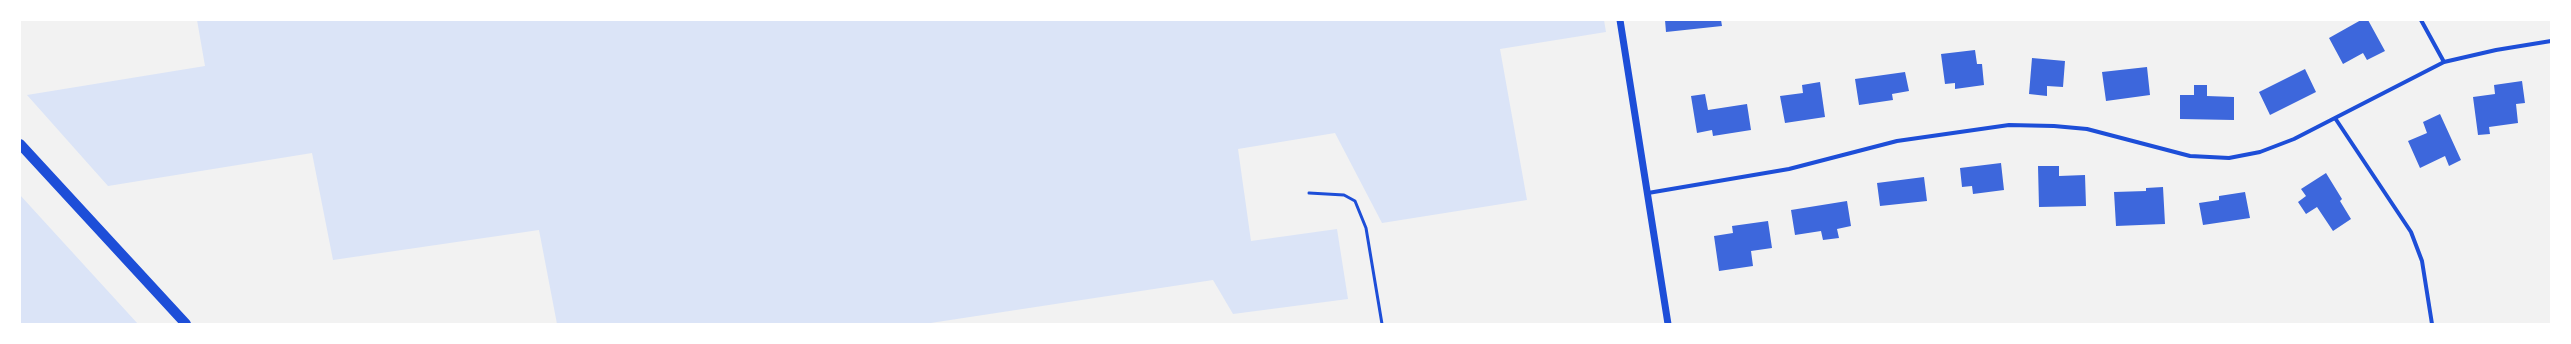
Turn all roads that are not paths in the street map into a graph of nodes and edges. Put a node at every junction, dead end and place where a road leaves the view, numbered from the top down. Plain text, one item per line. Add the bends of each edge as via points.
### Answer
1 (1620, 20) edge
2 (2421, 20) edge
3 (2551, 42) edge
4 (2444, 62) junction
5 (2335, 118) junction
6 (20, 144) edge
7 (1648, 192) junction
8 (1309, 193) dead end
9 (186, 324) edge
10 (1382, 324) edge
11 (1668, 324) edge
12 (2432, 324) edge

1 - 7 street
2 - 4 street
3 - 4 street via 2496,50
4 - 5 street
5 - 7 street via 2275,148 2229,158 2190,156 2087,129 2009,125 1897,141 1789,169
5 - 12 street via 2411,232 2422,261
6 - 9 main road
7 - 11 street
8 - 10 lane via 1344,195 1354,201 1366,228

